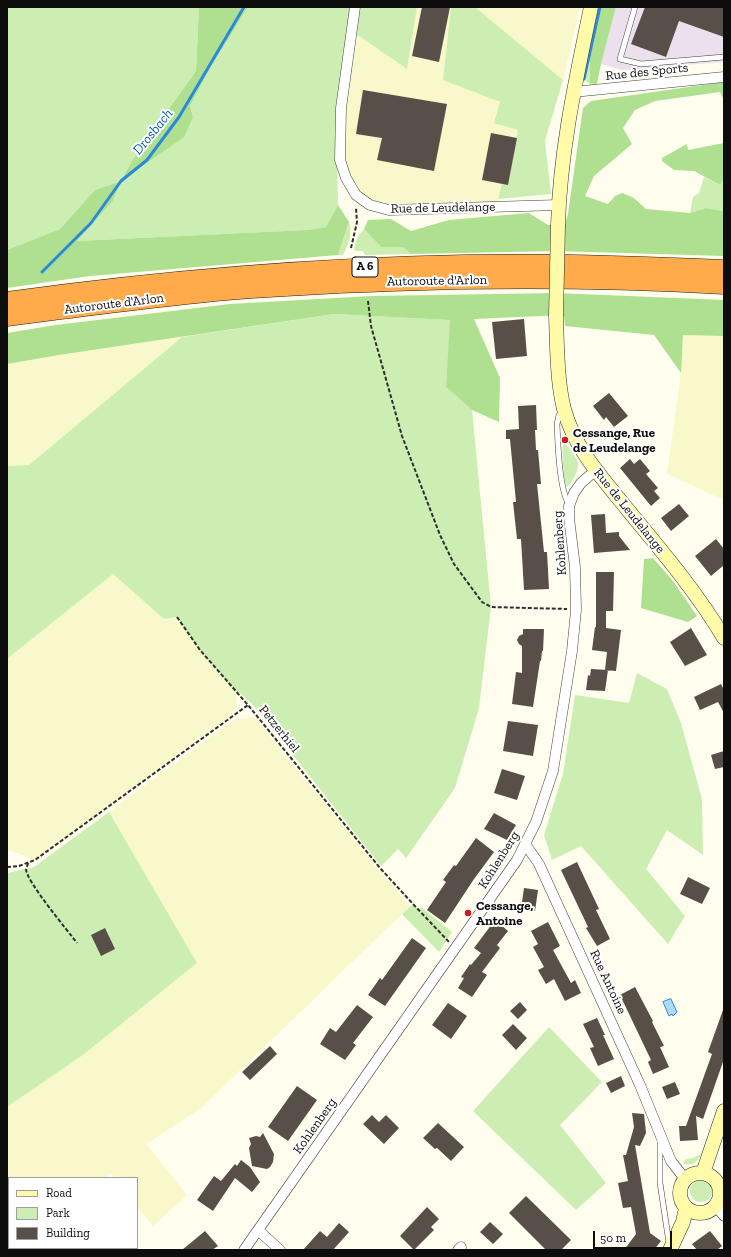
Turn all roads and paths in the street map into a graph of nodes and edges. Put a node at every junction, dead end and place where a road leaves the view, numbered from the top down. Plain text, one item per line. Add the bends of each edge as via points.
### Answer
1 (355, 7) edge
2 (592, 7) edge
3 (635, 7) edge
4 (724, 57) edge
5 (724, 77) edge
6 (573, 92) junction
7 (356, 195) junction
8 (558, 205) junction
9 (351, 248) dead end
10 (724, 269) edge
11 (724, 285) edge
12 (7, 301) edge
13 (368, 301) dead end
14 (7, 318) edge
15 (564, 410) junction
16 (596, 470) junction
17 (569, 506) junction
18 (576, 610) junction
19 (177, 617) dead end
20 (724, 638) edge
21 (248, 705) junction
22 (526, 844) junction
23 (28, 863) junction
24 (7, 867) edge
25 (77, 943) dead end
26 (457, 947) junction
27 (724, 1111) edge
28 (660, 1133) junction
29 (703, 1172) junction
30 (685, 1179) junction
31 (722, 1186) edge
32 (686, 1208) junction
33 (720, 1211) edge
34 (258, 1230) junction
35 (244, 1250) edge
36 (280, 1250) edge
37 (670, 1250) edge

1 - 7 street, Rue de Leudelange via 341,108 340,160 346,178
2 - 6 main road, Rue de Leudelange
3 - 4 lane via 620,58 641,64
5 - 6 street, Rue des Sports
6 - 8 main road, Rue de Leudelange
7 - 8 street, Rue de Leudelange via 370,205 389,210
7 - 9 path via 357,222
8 - 15 main road, Rue de Leudelange, bridge via 556,316
10 - 12 highway, Autoroute d'Arlon / A 6 via 600,264 465,264 341,268 214,277
11 - 14 highway, Autoroute d'Arlon / A 6 via 605,280 464,280 341,284 208,293
13 - 18 path via 371,326 402,436 440,535 454,564 482,602 491,607
15 - 16 main road, Rue de Leudelange via 576,442
15 - 17 lane via 556,424 563,488
16 - 17 street, Kohlenberg via 581,483
16 - 20 main road, Rue de Leudelange via 696,594
17 - 18 street, Kohlenberg
18 - 22 street, Kohlenberg via 553,771
19 - 21 path via 200,650
21 - 23 path, Petzerhiel
21 - 26 path, Petzerhiel via 380,868 446,940
22 - 26 street, Kohlenberg
22 - 28 street, Rue Antoine via 539,864 606,1007
23 - 24 path, Petzerhiel
23 - 25 path via 27,875 36,890
26 - 34 street, Kohlenberg
27 - 29 main road
28 - 30 street, Rue Antoine via 671,1161
28 - 37 lane, Rue Antoine via 660,1182
29 - 30 main road
29 - 31 main road via 714,1177
30 - 32 main road via 680,1194
31 - 33 main road
32 - 33 main road via 698,1213
32 - 37 main road via 683,1222
34 - 35 street, Kohlenberg
34 - 36 street

